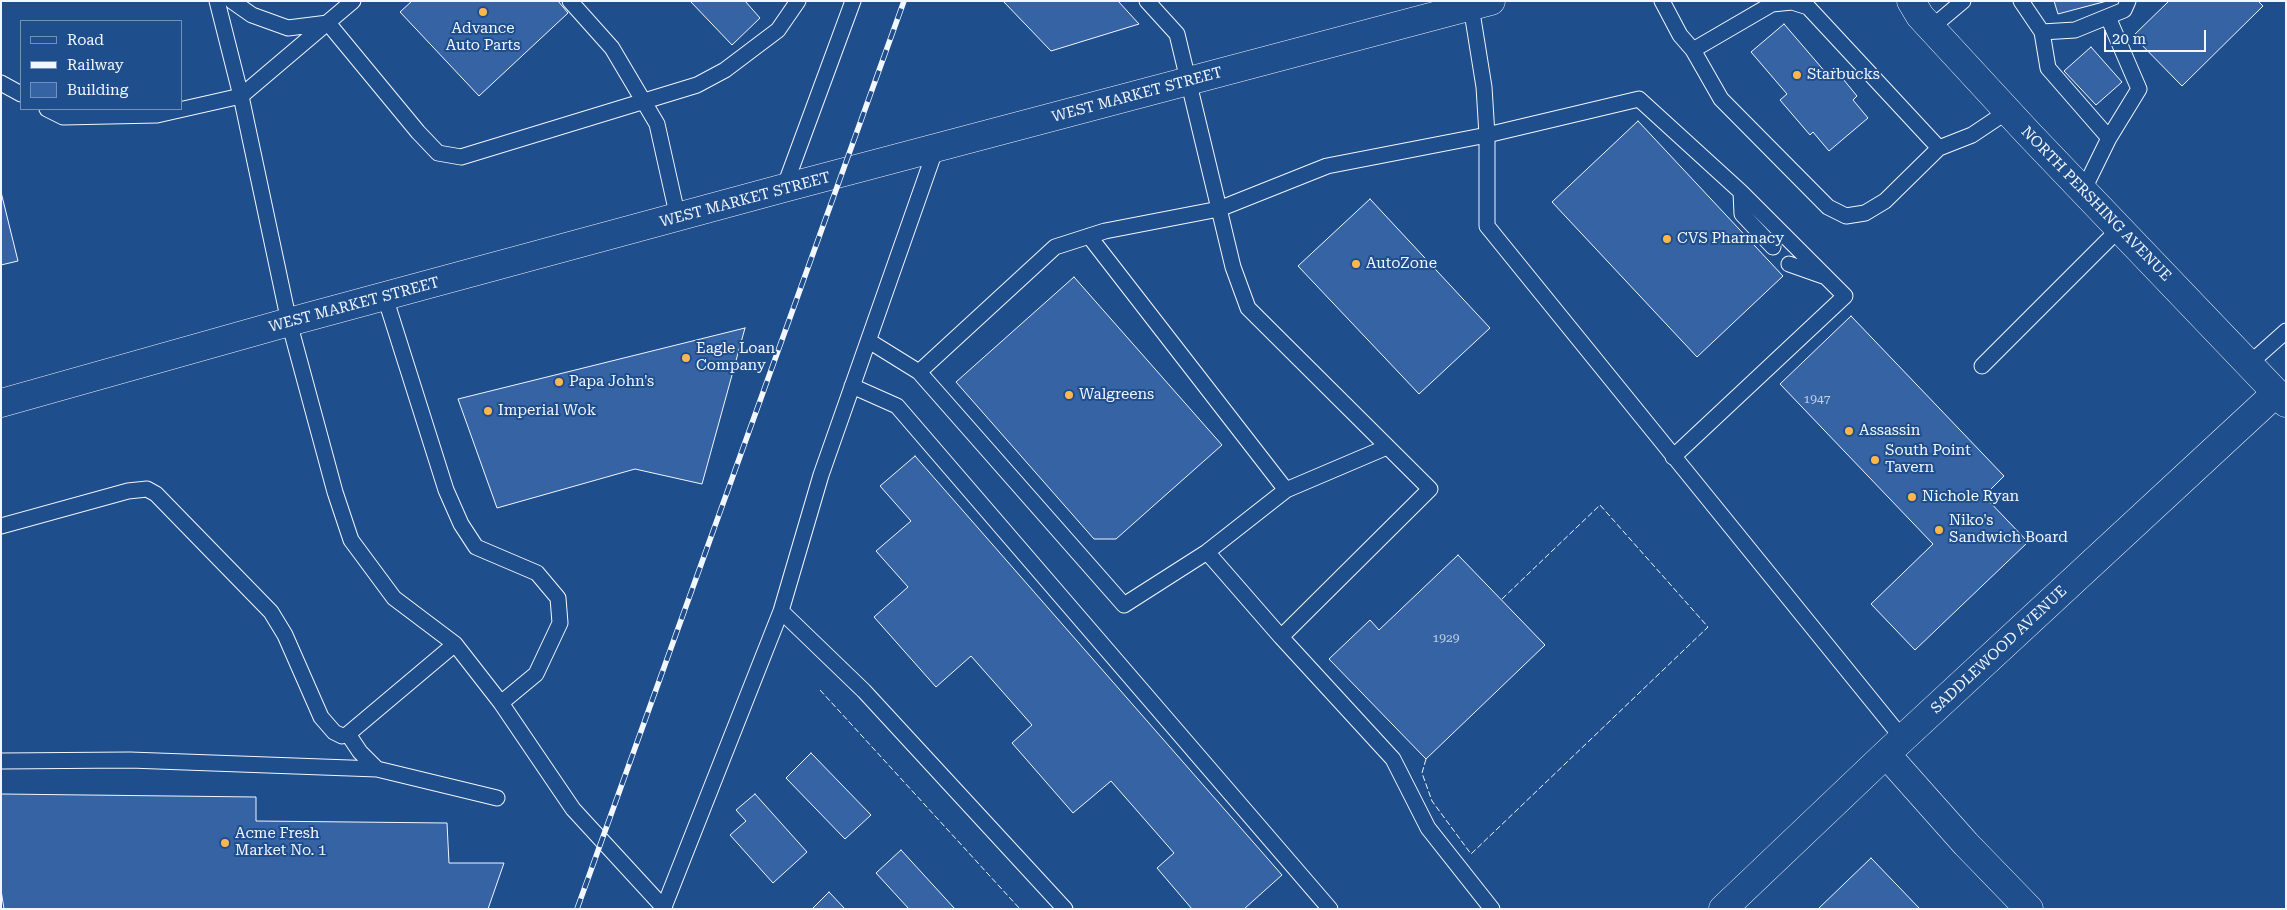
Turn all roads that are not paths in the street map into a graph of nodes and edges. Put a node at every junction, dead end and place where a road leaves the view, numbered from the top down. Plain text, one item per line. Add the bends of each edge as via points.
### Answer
1 (217, 1) edge
2 (232, 1) edge
3 (353, 1) edge
4 (570, 1) edge
5 (798, 1) edge
6 (852, 1) edge
7 (1147, 1) edge
8 (1662, 1) edge
9 (1911, 1) edge
10 (1963, 1) edge
11 (2021, 1) edge
12 (2128, 1) edge
13 (1481, 4) edge
14 (2108, 17) junction
15 (328, 23) junction
16 (1931, 28) junction
17 (2042, 32) junction
18 (1693, 50) junction
19 (1190, 81) junction
20 (1, 83) edge
21 (20, 93) edge
22 (241, 96) junction
23 (644, 102) junction
24 (182, 109) edge
25 (50, 110) edge
26 (179, 110) edge
27 (2008, 111) junction
28 (1487, 135) junction
29 (2109, 138) junction
30 (936, 148) junction
31 (1939, 148) junction
32 (784, 188) junction
33 (2083, 191) junction
34 (1741, 192) junction
35 (1219, 209) junction
36 (678, 218) junction
37 (2119, 229) junction
38 (1089, 236) junction
39 (1772, 246) dead end
40 (1789, 264) dead end
41 (1827, 277) junction
42 (385, 297) junction
43 (289, 322) junction
44 (2286, 331) edge
45 (869, 341) junction
46 (2249, 364) junction
47 (1982, 366) dead end
48 (919, 372) junction
49 (852, 386) junction
50 (2281, 398) edge
51 (1, 404) edge
52 (1387, 447) junction
53 (1673, 456) junction
54 (1286, 490) junction
55 (1, 526) edge
56 (1207, 552) junction
57 (781, 611) junction
58 (1281, 637) junction
59 (455, 644) junction
60 (501, 703) junction
61 (348, 734) junction
62 (1894, 747) junction
63 (1, 761) edge
64 (377, 769) junction
65 (497, 798) dead end
66 (664, 908) edge
67 (1065, 909) edge
68 (1330, 909) edge
69 (1492, 909) edge
70 (1723, 909) edge
71 (2029, 909) edge

1 - 22 lane
2 - 15 lane via 252,15 288,28
3 - 15 lane
4 - 23 lane via 612,48
5 - 23 lane via 778,30 724,70 697,85
6 - 32 lane
7 - 19 lane via 1177,34
8 - 18 lane via 1680,35
9 - 16 main road, NORTH PERSHING AVENUE
10 - 16 lane
11 - 17 lane
12 - 14 lane via 2124,10
13 - 19 main road, WEST MARKET STREET
13 - 28 lane via 1480,56
14 - 17 lane via 2075,30
14 - 29 lane via 2139,89
15 - 22 lane
15 - 23 lane via 438,153 461,157
16 - 27 main road, NORTH PERSHING AVENUE
17 - 29 lane via 2048,68
18 - 31 lane via 1772,4 1792,2 1808,7
18 - 31 lane via 1721,98 1828,207 1846,216 1865,213 1884,200
19 - 30 main road, WEST MARKET STREET
19 - 35 lane
20 - 21 lane
22 - 24 lane
22 - 43 lane
23 - 36 lane via 657,124
25 - 26 lane via 63,117 157,115
27 - 31 lane via 1972,134
27 - 33 main road, NORTH PERSHING AVENUE
28 - 34 lane via 1639,99
28 - 35 lane via 1327,166
28 - 53 lane via 1486,226
29 - 33 lane
30 - 32 main road, WEST MARKET STREET
30 - 45 lane
32 - 36 main road, WEST MARKET STREET
33 - 37 main road, NORTH PERSHING AVENUE
34 - 39 lane via 1742,214
34 - 41 lane
35 - 38 lane
35 - 52 lane via 1233,267 1248,308
36 - 42 main road, WEST MARKET STREET
37 - 46 main road, NORTH PERSHING AVENUE
37 - 47 lane
38 - 48 lane via 1055,247
38 - 54 lane
40 - 41 lane
41 - 53 lane via 1844,296
42 - 43 main road, WEST MARKET STREET
42 - 60 lane via 446,490 461,524 476,547 537,573 558,598 560,623 536,674
43 - 51 main road, WEST MARKET STREET
43 - 59 lane via 351,540 394,598
44 - 46 lane
45 - 48 lane
45 - 49 lane
46 - 50 main road, NORTH PERSHING AVENUE
48 - 56 lane via 1124,605
49 - 57 lane
49 - 68 lane via 897,406
50 - 62 main road, SADDLEWOOD AVENUE
52 - 54 lane
52 - 58 lane via 1430,489
53 - 62 lane
54 - 56 lane
55 - 61 lane via 128,490 147,489 156,494 271,612 285,635 321,717 334,732 342,736
56 - 58 lane
57 - 66 lane
57 - 67 lane via 864,691
58 - 69 lane via 1393,759 1428,828
59 - 60 lane
59 - 61 lane
60 - 66 lane via 573,809
61 - 64 lane
62 - 70 main road, SADDLEWOOD AVENUE
62 - 71 main road via 1966,844
63 - 64 lane via 130,760
64 - 65 lane

